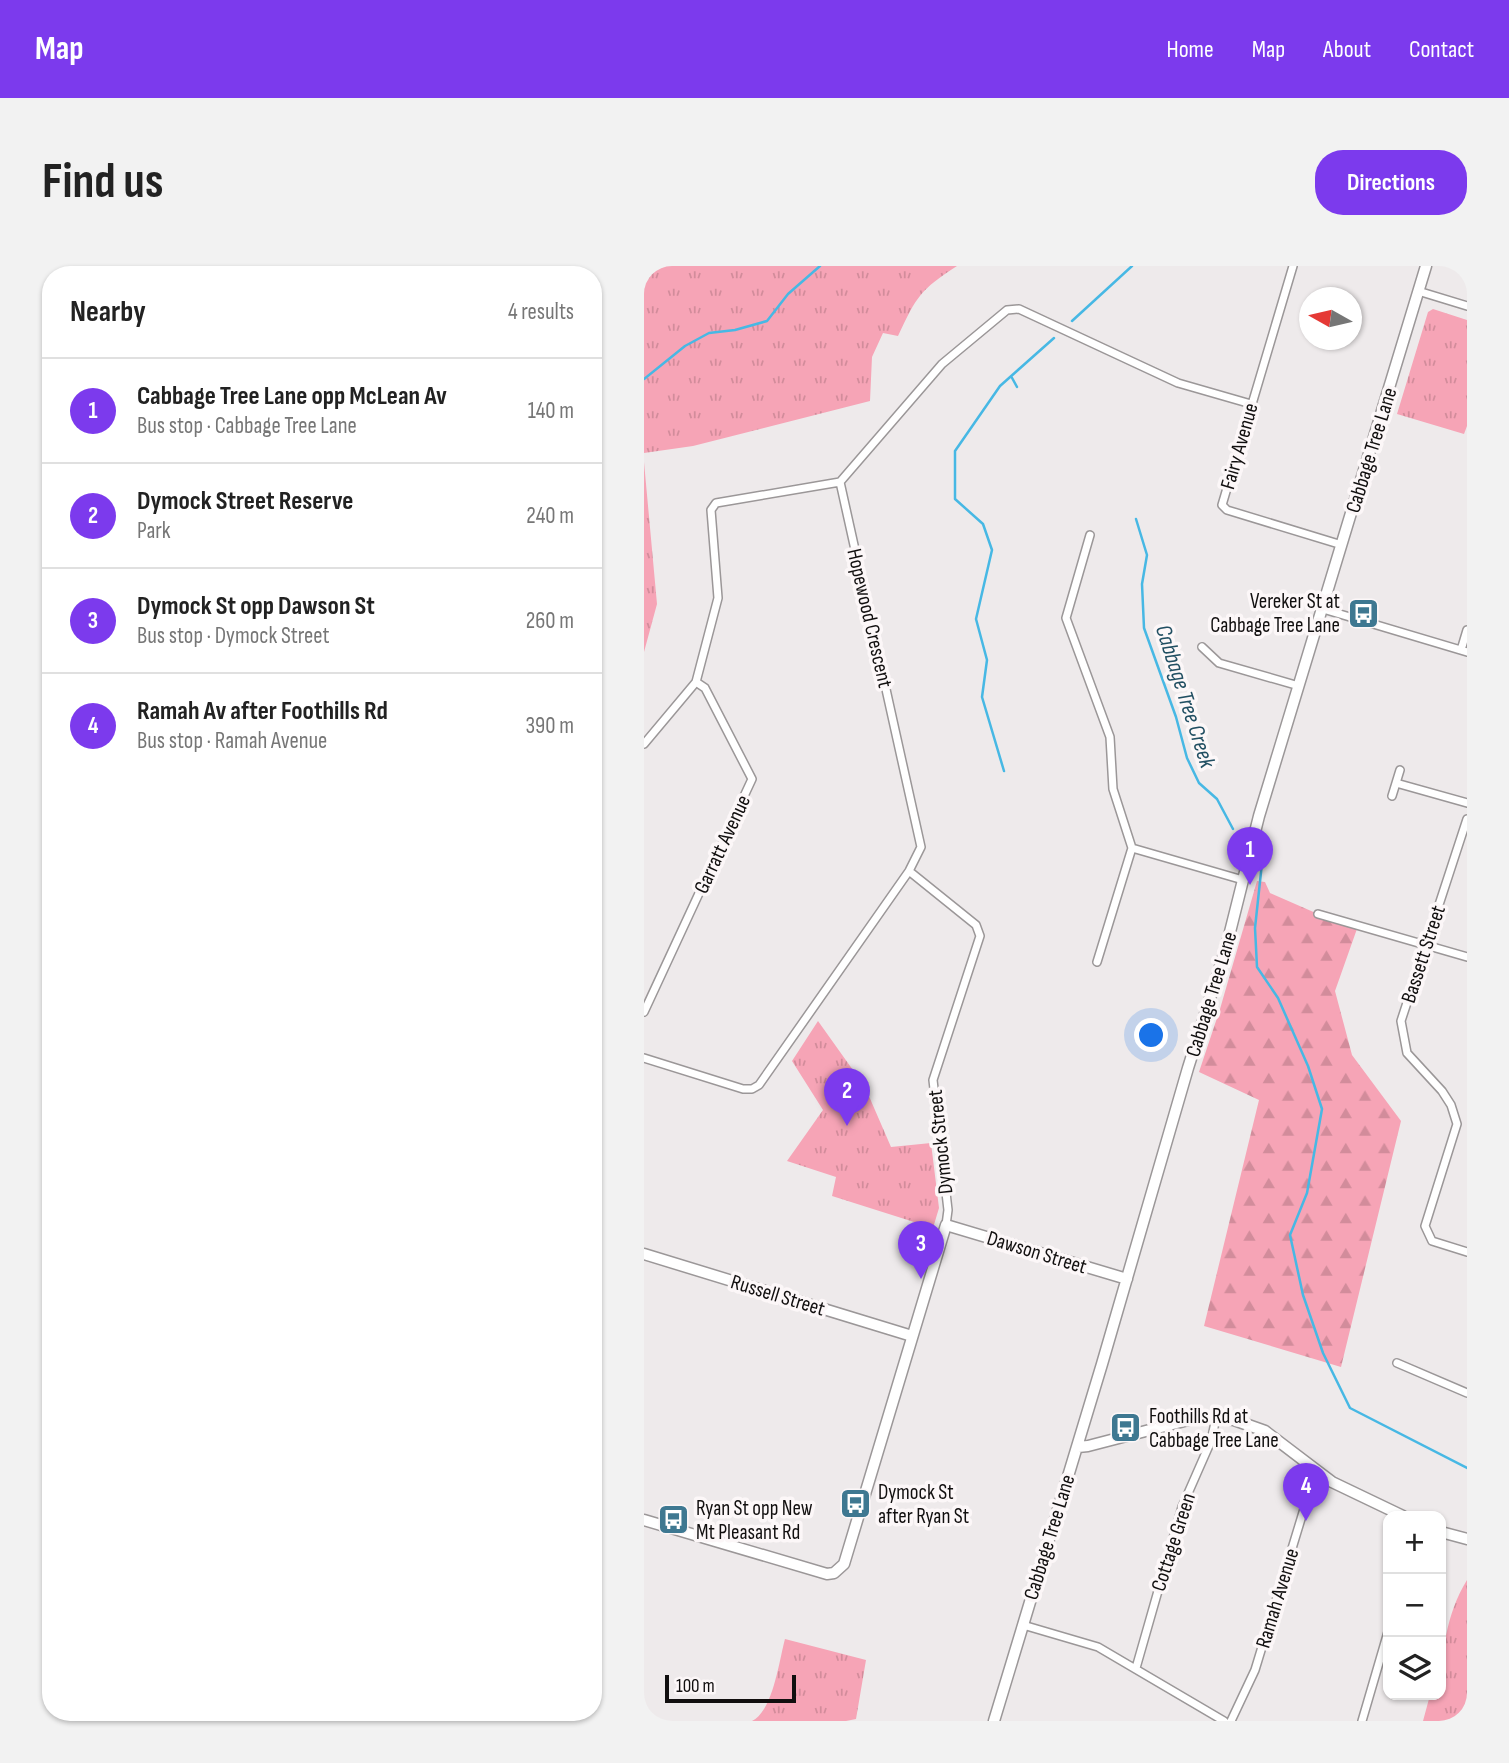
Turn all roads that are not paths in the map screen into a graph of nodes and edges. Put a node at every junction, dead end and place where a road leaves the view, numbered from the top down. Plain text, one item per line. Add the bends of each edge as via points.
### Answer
1 (1293, 266) edge
2 (1426, 266) edge
3 (1418, 291) junction
4 (1467, 306) edge
5 (1251, 404) junction
6 (840, 482) junction
7 (1090, 535) dead end
8 (1342, 545) junction
9 (1323, 609) junction
10 (1467, 630) edge
11 (1202, 647) dead end
12 (1464, 651) edge
13 (696, 682) junction
14 (1299, 686) junction
15 (644, 744) edge
16 (1400, 770) dead end
17 (1396, 783) junction
18 (1392, 796) dead end
19 (1467, 803) edge
20 (1467, 819) edge
21 (1132, 848) junction
22 (909, 871) junction
23 (1243, 880) junction
24 (1318, 914) dead end
25 (1427, 945) junction
26 (1467, 957) edge
27 (1097, 962) dead end
28 (644, 1012) edge
29 (644, 1058) edge
30 (946, 1225) junction
31 (1467, 1252) edge
32 (644, 1254) edge
33 (1127, 1279) junction
34 (912, 1336) junction
35 (1397, 1363) dead end
36 (1467, 1393) edge
37 (1216, 1418) junction
38 (1078, 1447) junction
39 (1319, 1473) junction
40 (1393, 1511) edge
41 (644, 1520) edge
42 (1446, 1533) edge
43 (1467, 1539) edge
44 (1023, 1625) junction
45 (1387, 1637) edge
46 (1136, 1668) junction
47 (993, 1721) edge
48 (1224, 1721) edge
49 (1231, 1721) edge
50 (1362, 1721) edge

1 - 5 street, Fairy Avenue
2 - 3 main road, Cabbage Tree Lane
3 - 4 street
3 - 8 main road, Cabbage Tree Lane
5 - 6 street via 1178,383 1019,309 1007,310 942,364
5 - 8 street, Fairy Avenue via 1224,507
6 - 13 street via 716,503 711,510 718,598
6 - 22 street, Hopewood Crescent via 921,847
7 - 21 street via 1066,618 1110,737 1113,789
8 - 9 main road, Cabbage Tree Lane
9 - 12 street
9 - 14 main road, Cabbage Tree Lane
10 - 12 street
11 - 14 street via 1219,663
13 - 15 street
13 - 28 street, Garratt Avenue via 705,688 752,779
14 - 23 main road, Cabbage Tree Lane
16 - 17 street
17 - 18 street
17 - 19 street
20 - 25 street, Bassett Street
21 - 23 street
21 - 27 street
22 - 29 street, Hopewood Crescent via 759,1085 743,1089
22 - 30 street, Dymock Street via 976,925 980,936 933,1080
23 - 33 main road, Cabbage Tree Lane
24 - 25 street
25 - 26 street
25 - 31 street, Bassett Street via 1401,1021 1407,1053 1442,1091 1457,1124 1425,1226 1432,1241
30 - 33 main road, Dawson Street
30 - 34 main road, Dymock Street
32 - 34 main road, Russell Street
33 - 38 main road, Cabbage Tree Lane
34 - 41 main road, Dymock Street via 839,1570 827,1574
35 - 36 street
37 - 38 main road via 1192,1419
37 - 39 main road via 1265,1431
37 - 46 street, Cottage Green via 1211,1441 1182,1507
38 - 44 main road, Cabbage Tree Lane
39 - 40 main road
39 - 49 street, Ramah Avenue via 1311,1486 1255,1670
42 - 43 main road
44 - 46 street via 1098,1647
44 - 47 main road, Cabbage Tree Lane
45 - 50 street
46 - 48 street

